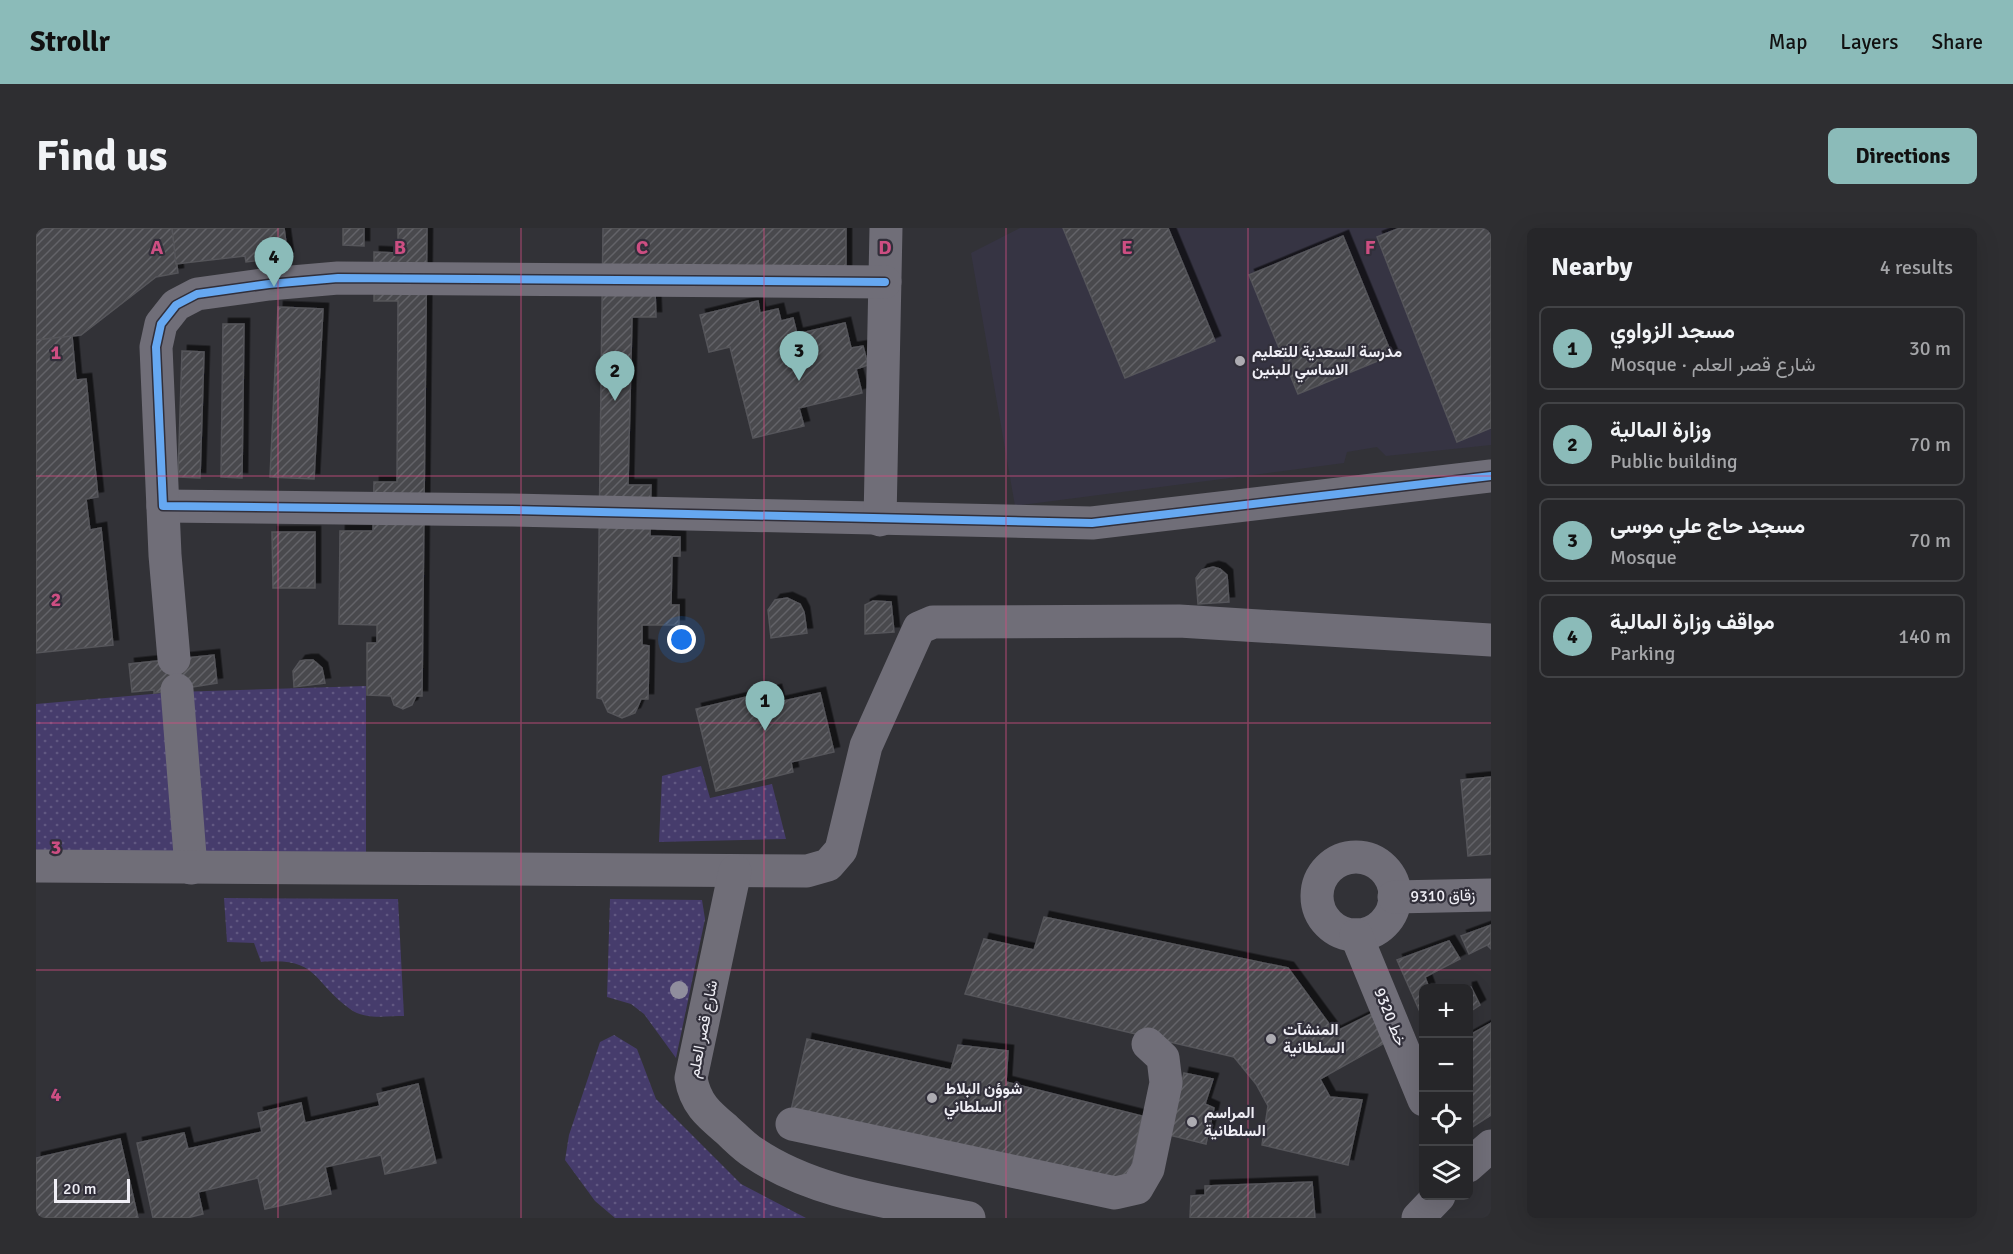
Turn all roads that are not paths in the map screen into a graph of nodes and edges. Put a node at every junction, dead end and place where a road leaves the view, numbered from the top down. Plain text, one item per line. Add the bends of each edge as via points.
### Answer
1 (886, 228) edge
2 (885, 282) junction
3 (1491, 476) edge
4 (163, 506) junction
5 (880, 520) junction
6 (1491, 640) edge
7 (36, 866) edge
8 (191, 868) junction
9 (735, 871) junction
10 (1491, 895) edge
11 (1394, 897) junction
12 (1356, 935) junction
13 (1148, 1044) dead end
14 (1421, 1092) edge
15 (792, 1124) dead end
16 (1491, 1146) edge
17 (1473, 1162) edge
18 (1434, 1200) edge
19 (969, 1218) edge
20 (1418, 1218) edge

1 - 2 street
2 - 4 street via 338,278 198,294 171,311 161,324 156,347
2 - 5 street
3 - 5 street via 1092,523
4 - 5 street via 522,510
4 - 8 street
6 - 9 street via 1179,621 933,622 919,628 866,746 841,850 828,865 807,871
7 - 8 street
8 - 9 street
9 - 19 street, شارع قصر العلم via 691,1078 693,1094 704,1110 754,1153 799,1177
10 - 11 street, زقاق 9310
11 - 12 street via 1392,909 1378,927
11 - 12 street via 1391,879 1367,859 1345,859 1326,871 1317,891 1320,913 1335,929
12 - 14 street, 9320 خط
13 - 15 street via 1164,1058 1166,1083 1148,1169 1137,1188 1115,1193
16 - 17 street
18 - 20 street

